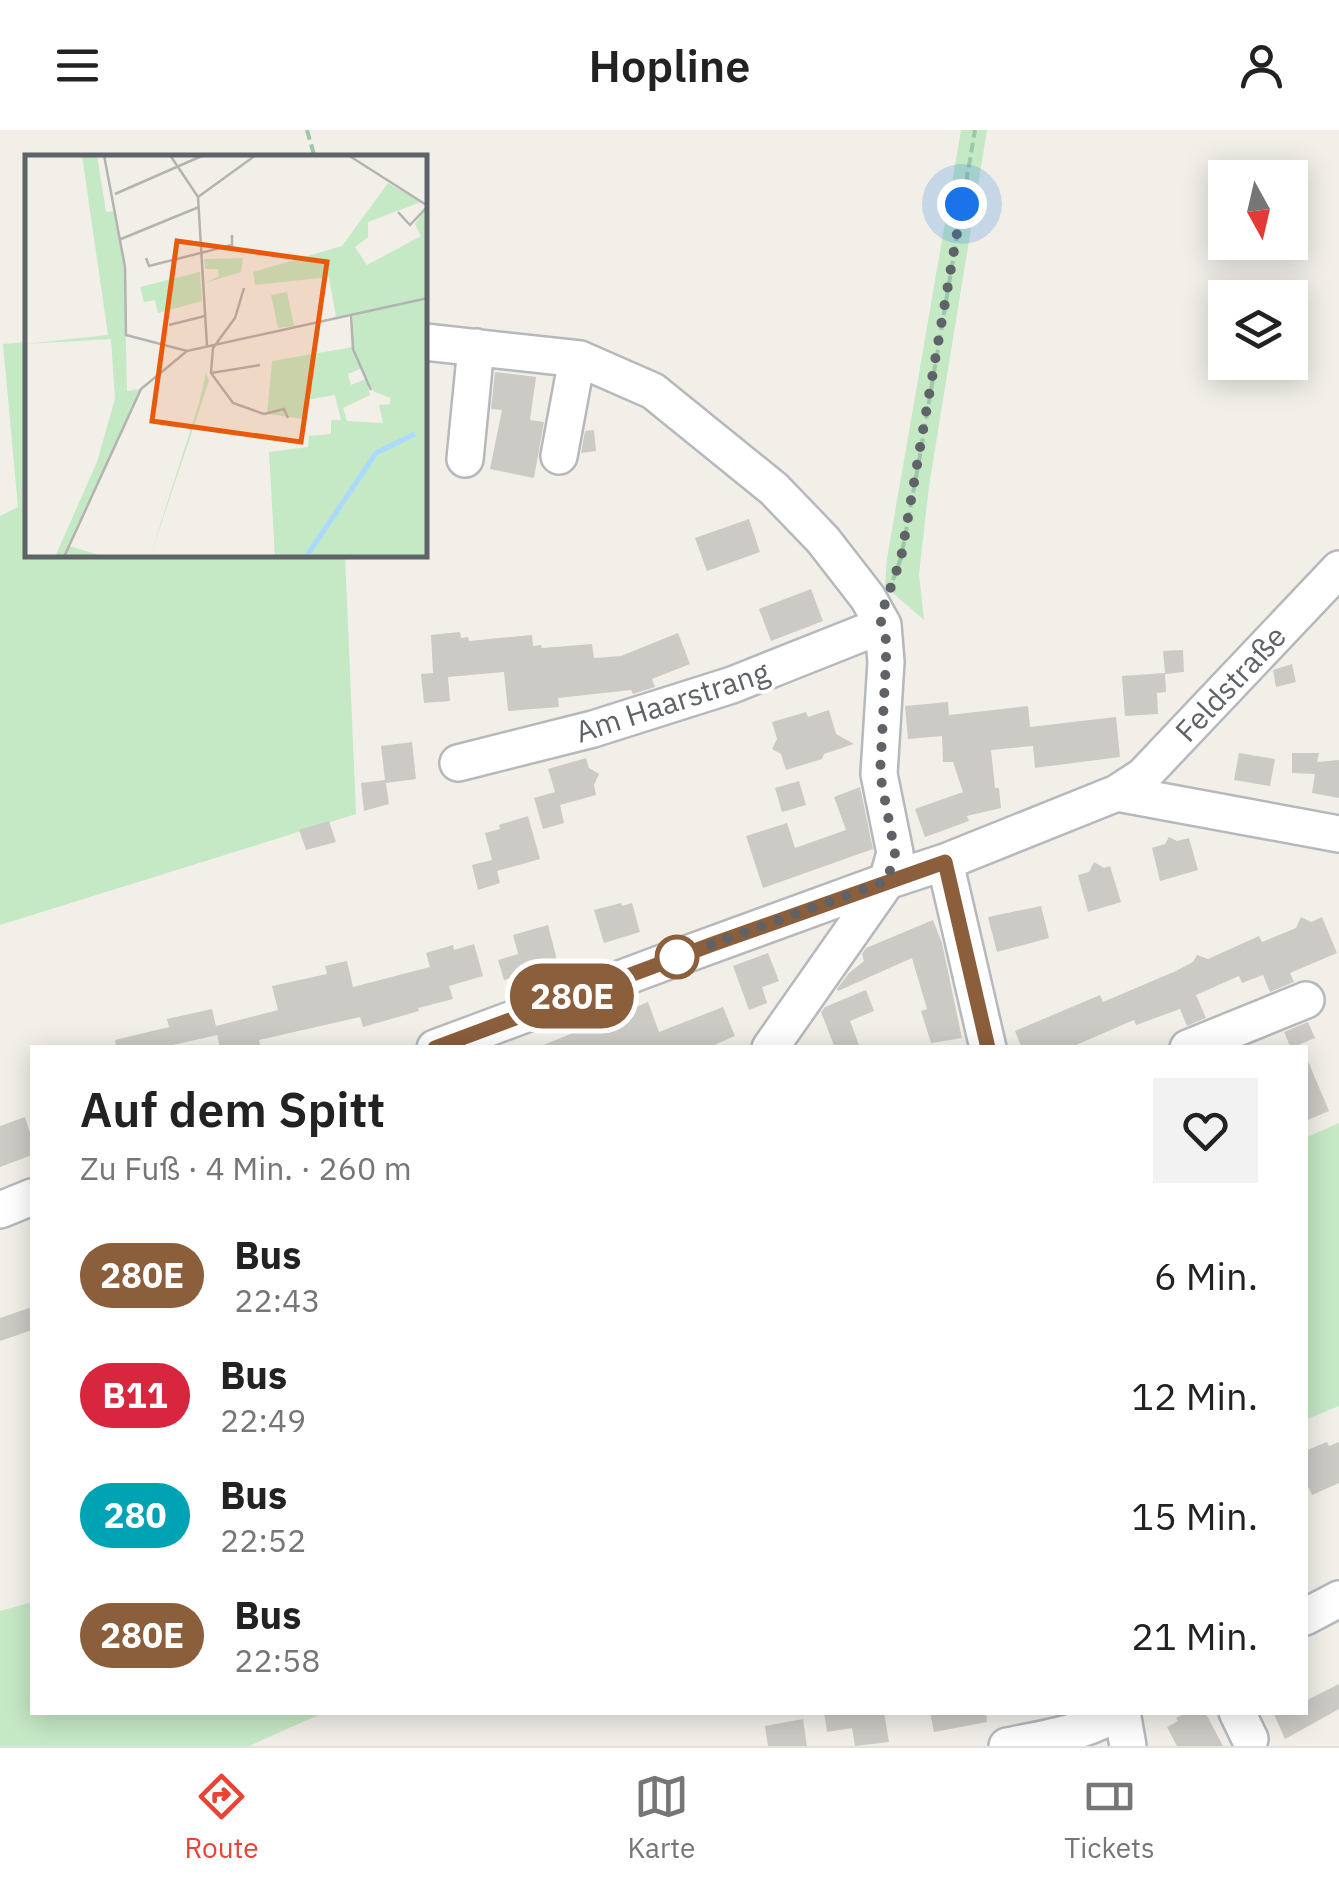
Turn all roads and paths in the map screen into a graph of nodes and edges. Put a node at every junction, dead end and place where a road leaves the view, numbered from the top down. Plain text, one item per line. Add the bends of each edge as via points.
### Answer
1 (308, 130) edge
2 (974, 130) edge
3 (313, 155) edge
4 (428, 342) edge
5 (476, 347) junction
6 (576, 359) junction
7 (559, 456) dead end
8 (465, 459) dead end
9 (1339, 569) edge
10 (882, 622) junction
11 (458, 763) dead end
12 (1117, 792) junction
13 (1339, 834) edge
14 (945, 862) junction
15 (887, 881) junction
16 (1306, 1000) dead end
17 (1248, 1036) edge
18 (443, 1045) edge
19 (772, 1045) edge
20 (987, 1045) edge
21 (1203, 1045) edge
22 (30, 1198) edge
23 (0, 1210) edge
24 (1339, 1600) edge
25 (1308, 1615) edge
26 (1114, 1715) edge
27 (1121, 1715) edge
28 (1008, 1746) edge
29 (1128, 1746) edge

1 - 3 path
2 - 10 path via 901,558
4 - 5 street
5 - 6 street
5 - 8 street
6 - 7 street
6 - 10 street via 653,391 774,489 822,540
9 - 12 street, Feldstraße via 1143,776
10 - 11 street, Am Haarstrang via 732,684
10 - 15 street via 880,774 895,853
12 - 13 street
12 - 14 street, Feldstraße
14 - 15 street, Feldstraße
14 - 20 street
15 - 18 street, Feldstraße
15 - 19 street
16 - 17 street
17 - 21 street
22 - 23 street
24 - 25 street
26 - 28 street via 1072,1733
27 - 29 street

